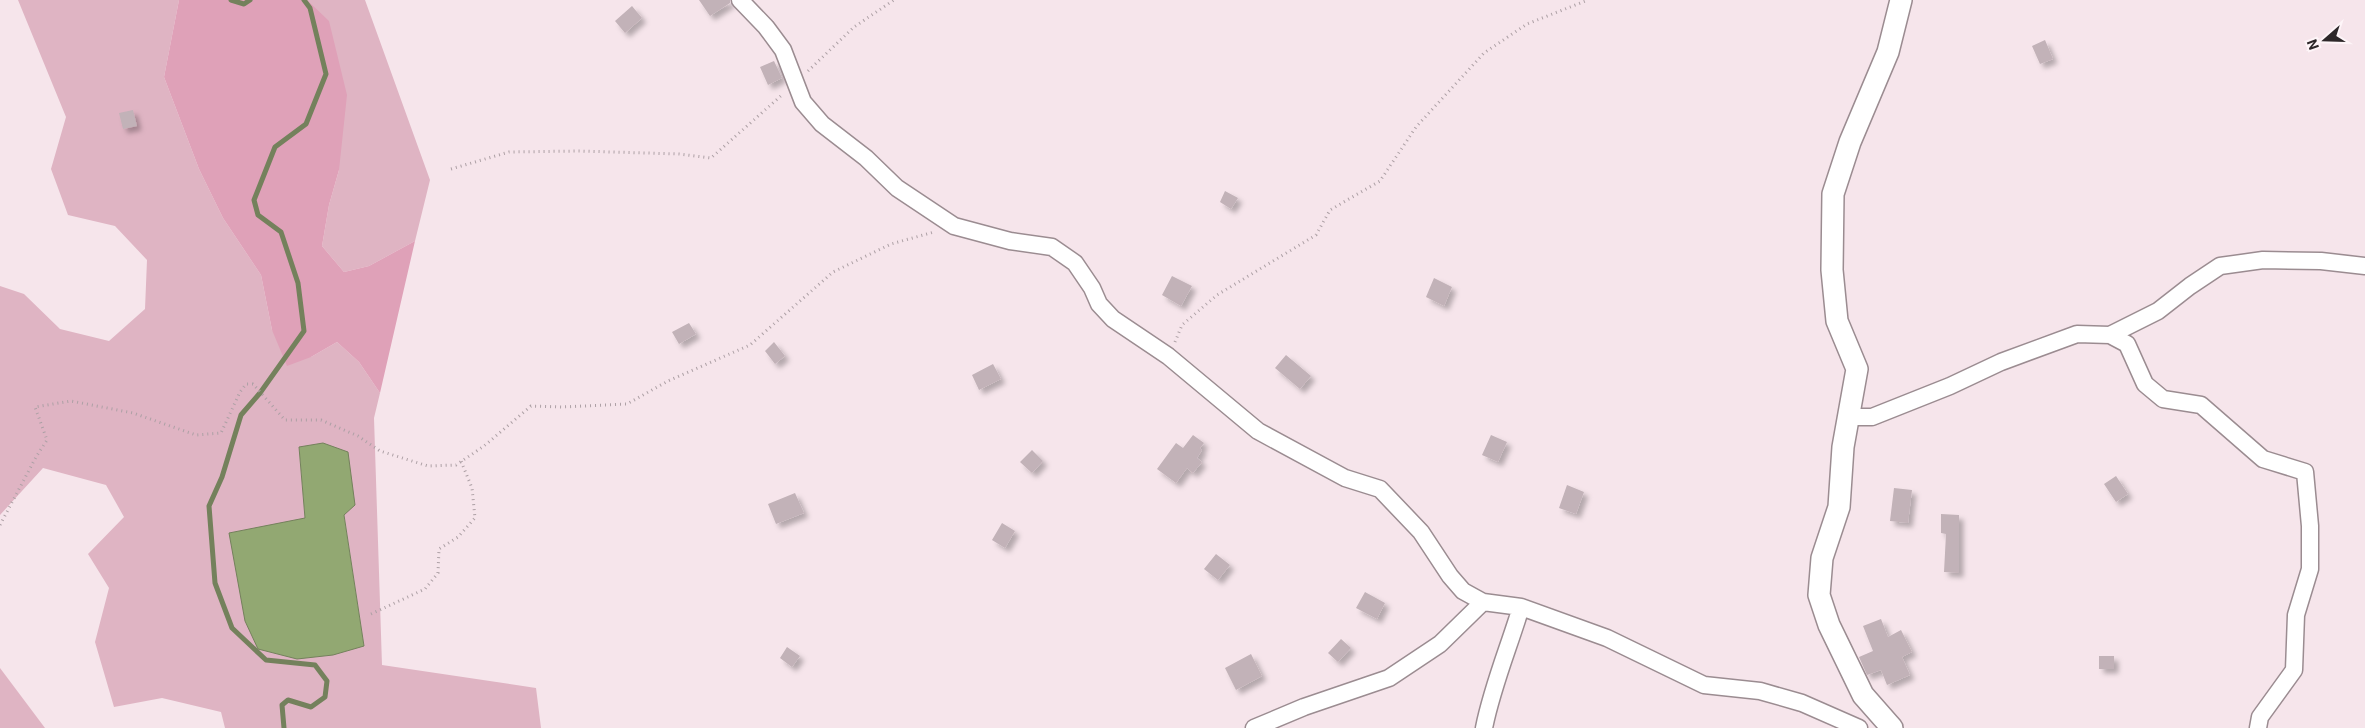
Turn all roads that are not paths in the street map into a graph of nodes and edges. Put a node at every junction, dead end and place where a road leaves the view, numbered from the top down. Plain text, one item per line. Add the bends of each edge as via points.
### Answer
1 (740, 0) edge
2 (1901, 0) edge
3 (2365, 266) edge
4 (2110, 335) junction
5 (1850, 417) junction
6 (1483, 602) junction
7 (1521, 607) junction
8 (1254, 728) edge
9 (1484, 728) edge
10 (1859, 728) edge
11 (1892, 728) edge
12 (2258, 728) edge

1 - 6 street via 784,50 803,102 822,124 866,158 897,188 954,226 1010,241 1052,247 1075,263 1099,304 1113,319 1168,356 1258,431 1345,478 1380,489 1421,532 1463,591
2 - 5 street via 1888,52 1850,142 1833,194 1832,270 1837,321 1857,369
3 - 4 street via 2263,260 2220,266 2158,311
4 - 5 street via 2077,334 2001,362 1872,417
4 - 12 street via 2127,344 2146,384 2163,399 2201,405 2263,459 2305,472 2310,569 2296,615 2294,670 2260,717
5 - 11 street via 1843,447 1839,506 1822,558 1819,595 1829,625 1864,695
6 - 7 street
6 - 8 street via 1440,644 1389,678
7 - 9 street via 1489,700
7 - 10 street via 1607,638 1704,685 1760,691 1802,703

